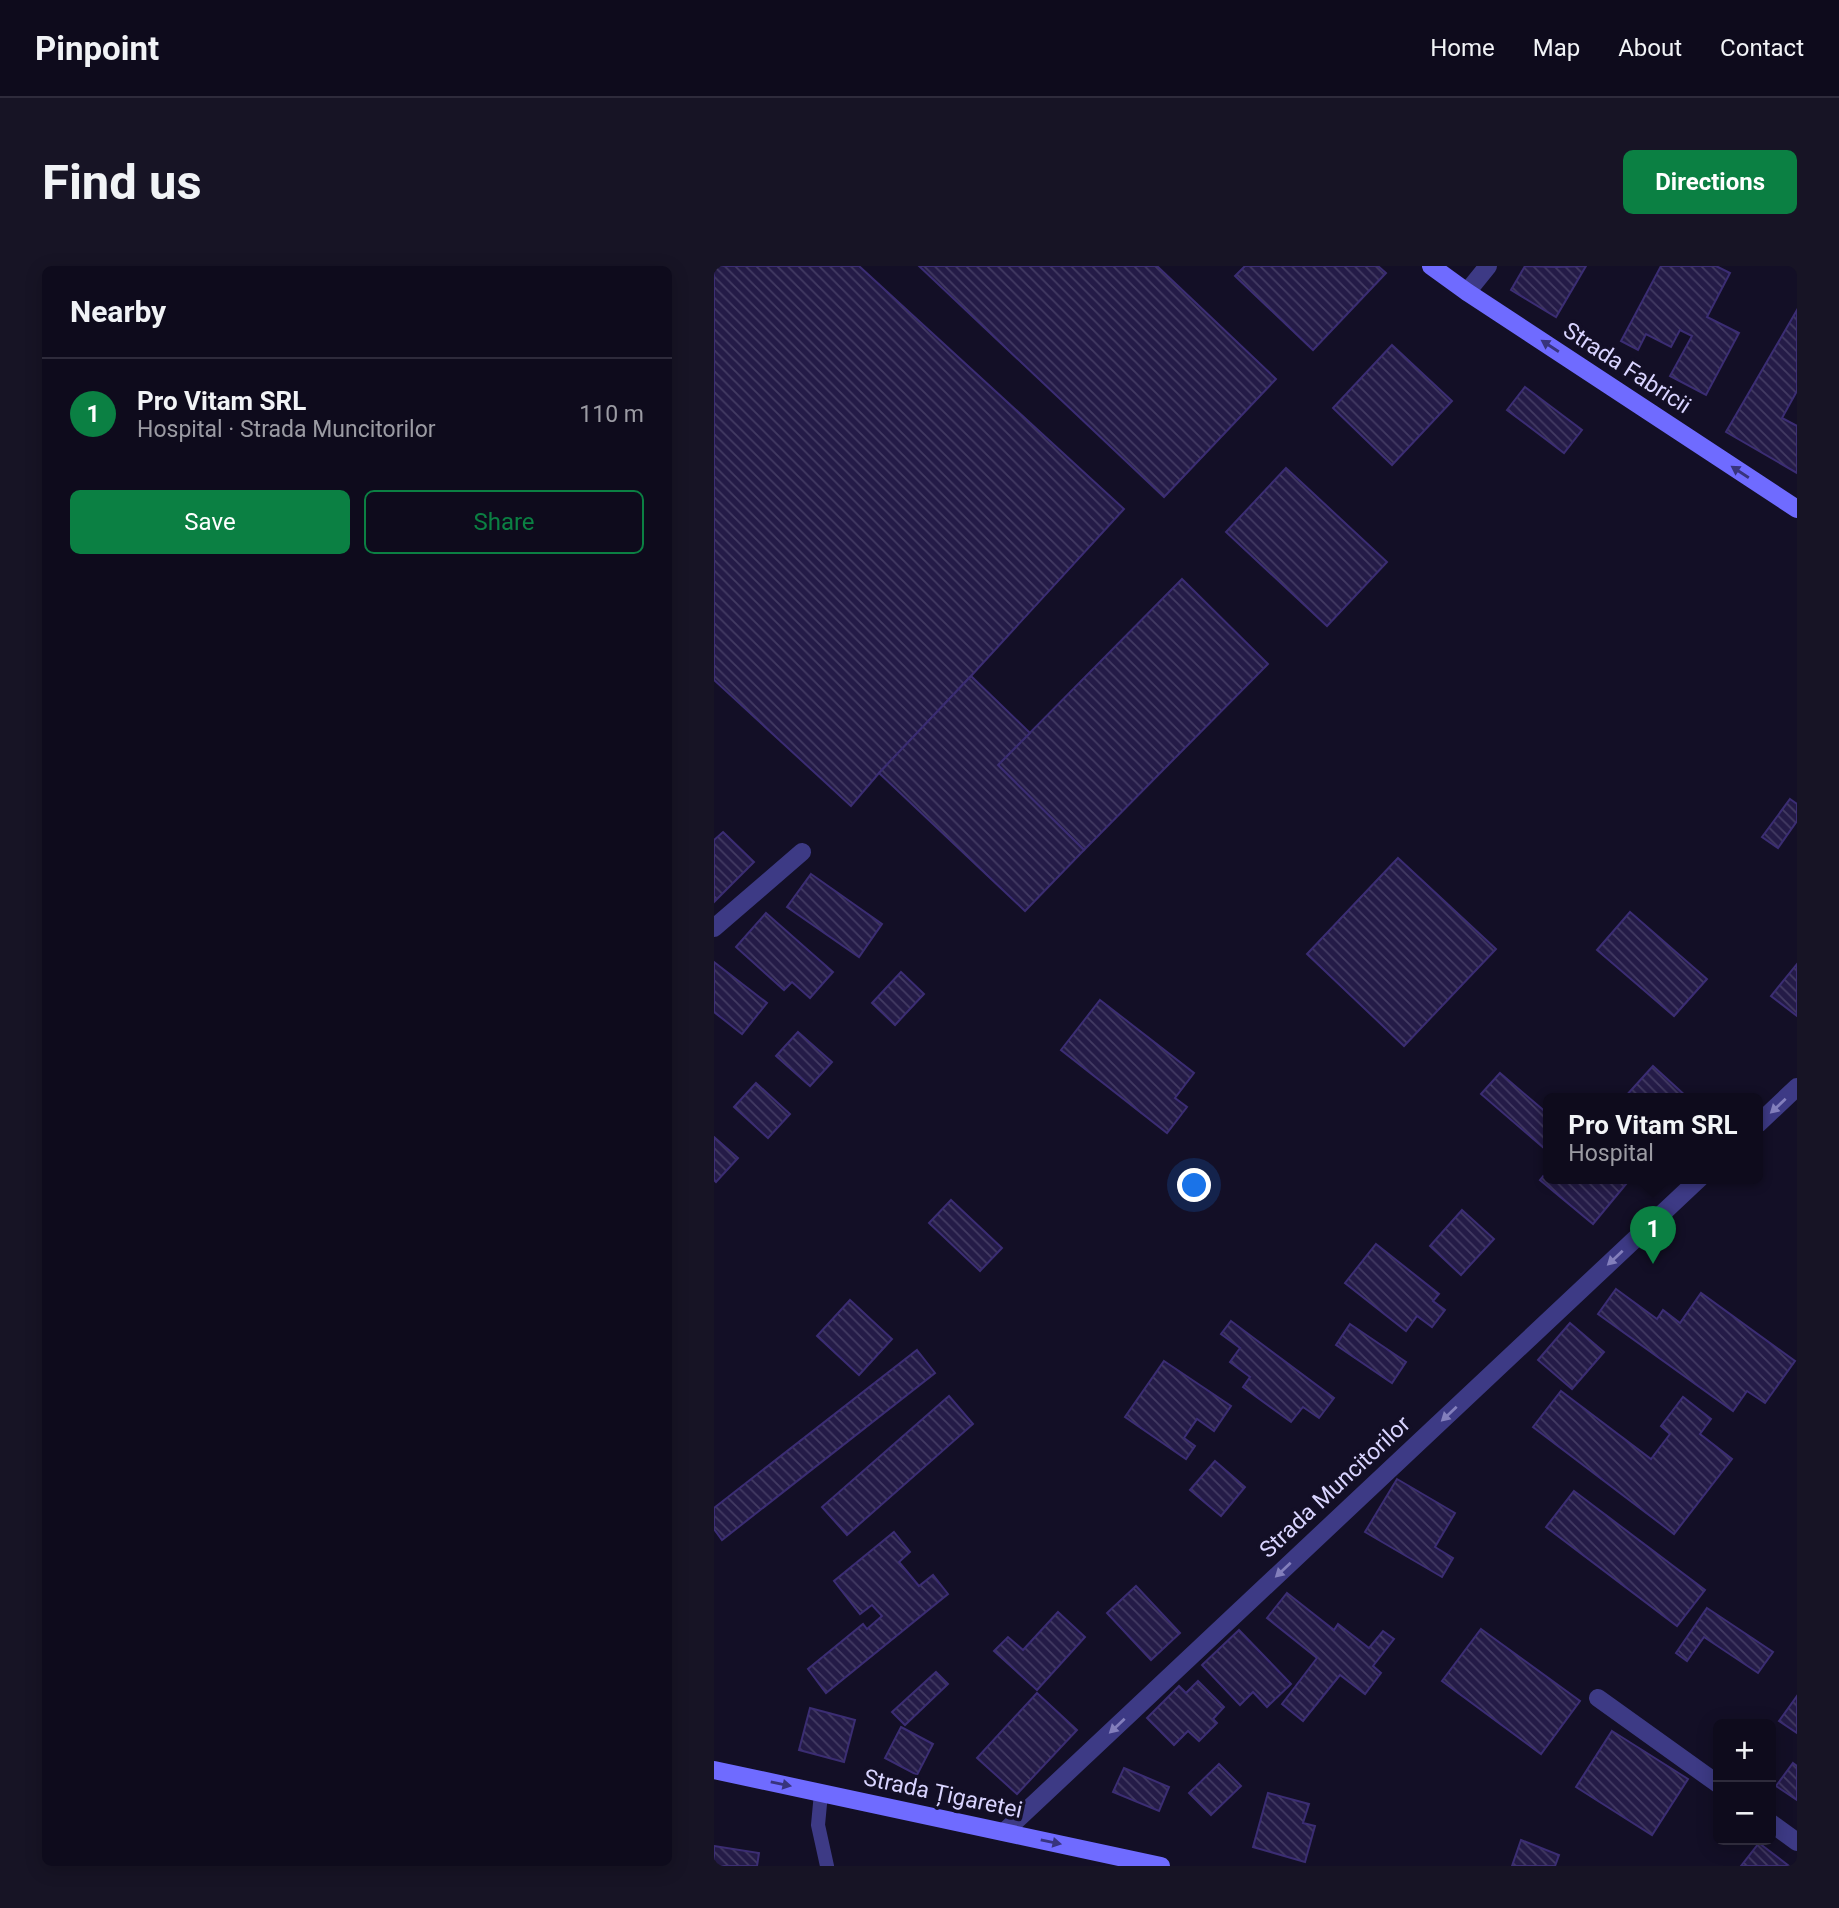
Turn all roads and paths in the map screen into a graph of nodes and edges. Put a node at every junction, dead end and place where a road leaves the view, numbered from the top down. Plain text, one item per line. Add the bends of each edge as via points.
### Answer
1 (1431, 266) edge
2 (1488, 266) edge
3 (1467, 292) junction
4 (1797, 509) edge
5 (802, 852) dead end
6 (714, 928) edge
7 (1797, 1087) edge
8 (1763, 1119) edge
9 (1694, 1184) edge
10 (1598, 1698) dead end
11 (714, 1770) edge
12 (1715, 1782) edge
13 (821, 1793) junction
14 (1776, 1826) edge
15 (1004, 1832) junction
16 (1797, 1842) edge
17 (827, 1866) edge
18 (1161, 1866) edge

1 - 3 main road, Strada Fabricii
2 - 3 street
4 -> 3 main road, Strada Fabricii
5 - 6 street
7 -> 8 street
9 -> 15 street, Strada Muncitorilor
10 - 12 street
11 -> 13 main road, Strada Țigaretei
13 - 15 main road, Strada Țigaretei
13 - 17 lane via 818,1825
14 - 16 street
15 -> 18 main road, Strada Țigaretei

